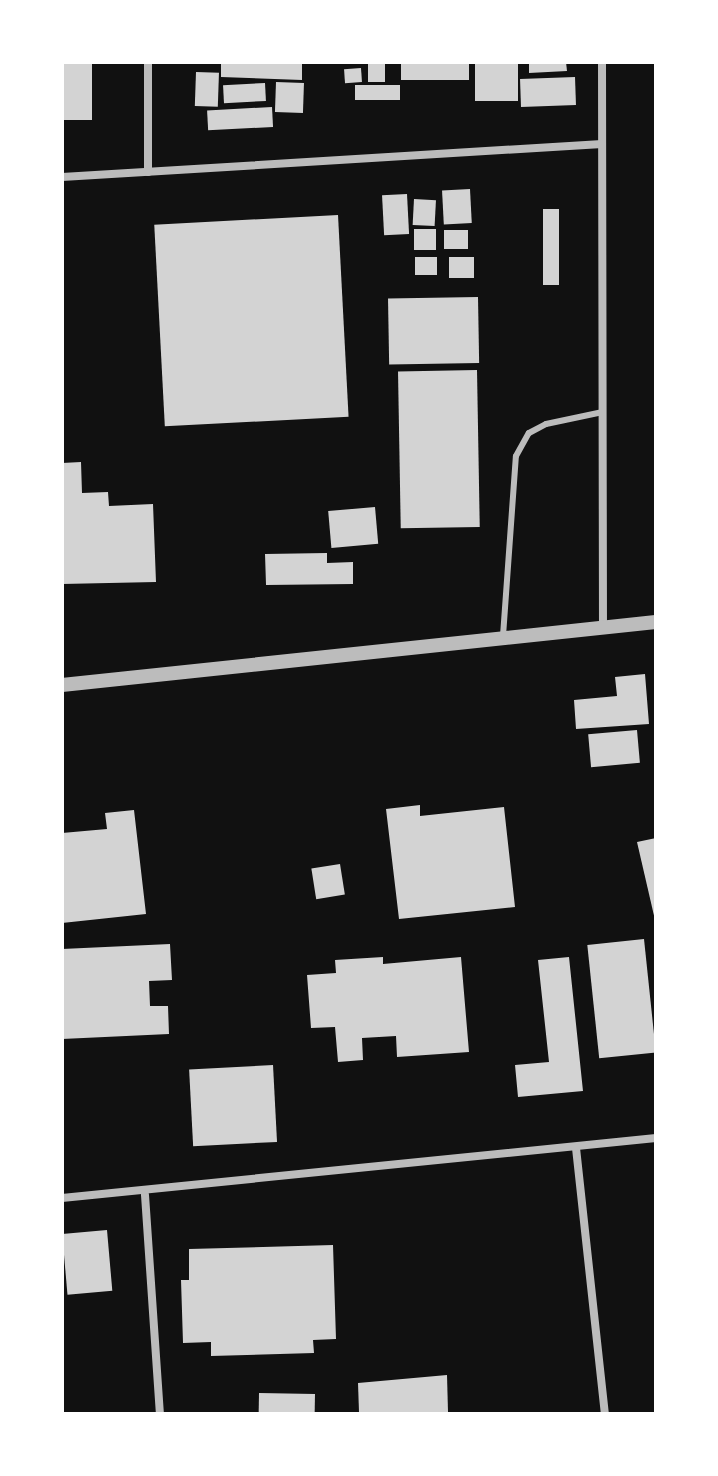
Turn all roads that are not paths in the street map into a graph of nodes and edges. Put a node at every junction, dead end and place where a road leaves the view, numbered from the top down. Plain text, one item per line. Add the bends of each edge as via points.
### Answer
1 (148, 62) edge
2 (602, 62) edge
3 (602, 144) junction
4 (148, 172) junction
5 (62, 177) edge
6 (603, 412) junction
7 (656, 622) edge
8 (603, 626) junction
9 (503, 637) junction
10 (62, 685) edge
11 (656, 1138) edge
12 (576, 1148) junction
13 (145, 1195) junction
14 (62, 1198) edge
15 (160, 1414) edge
16 (605, 1414) edge

1 - 4 street
2 - 3 street
3 - 4 street
3 - 6 street
4 - 5 street
6 - 8 street
6 - 9 lane via 546,424 529,433 516,456
7 - 8 street
8 - 9 street
9 - 10 street
11 - 12 street
12 - 13 street
12 - 16 street
13 - 14 street
13 - 15 street

